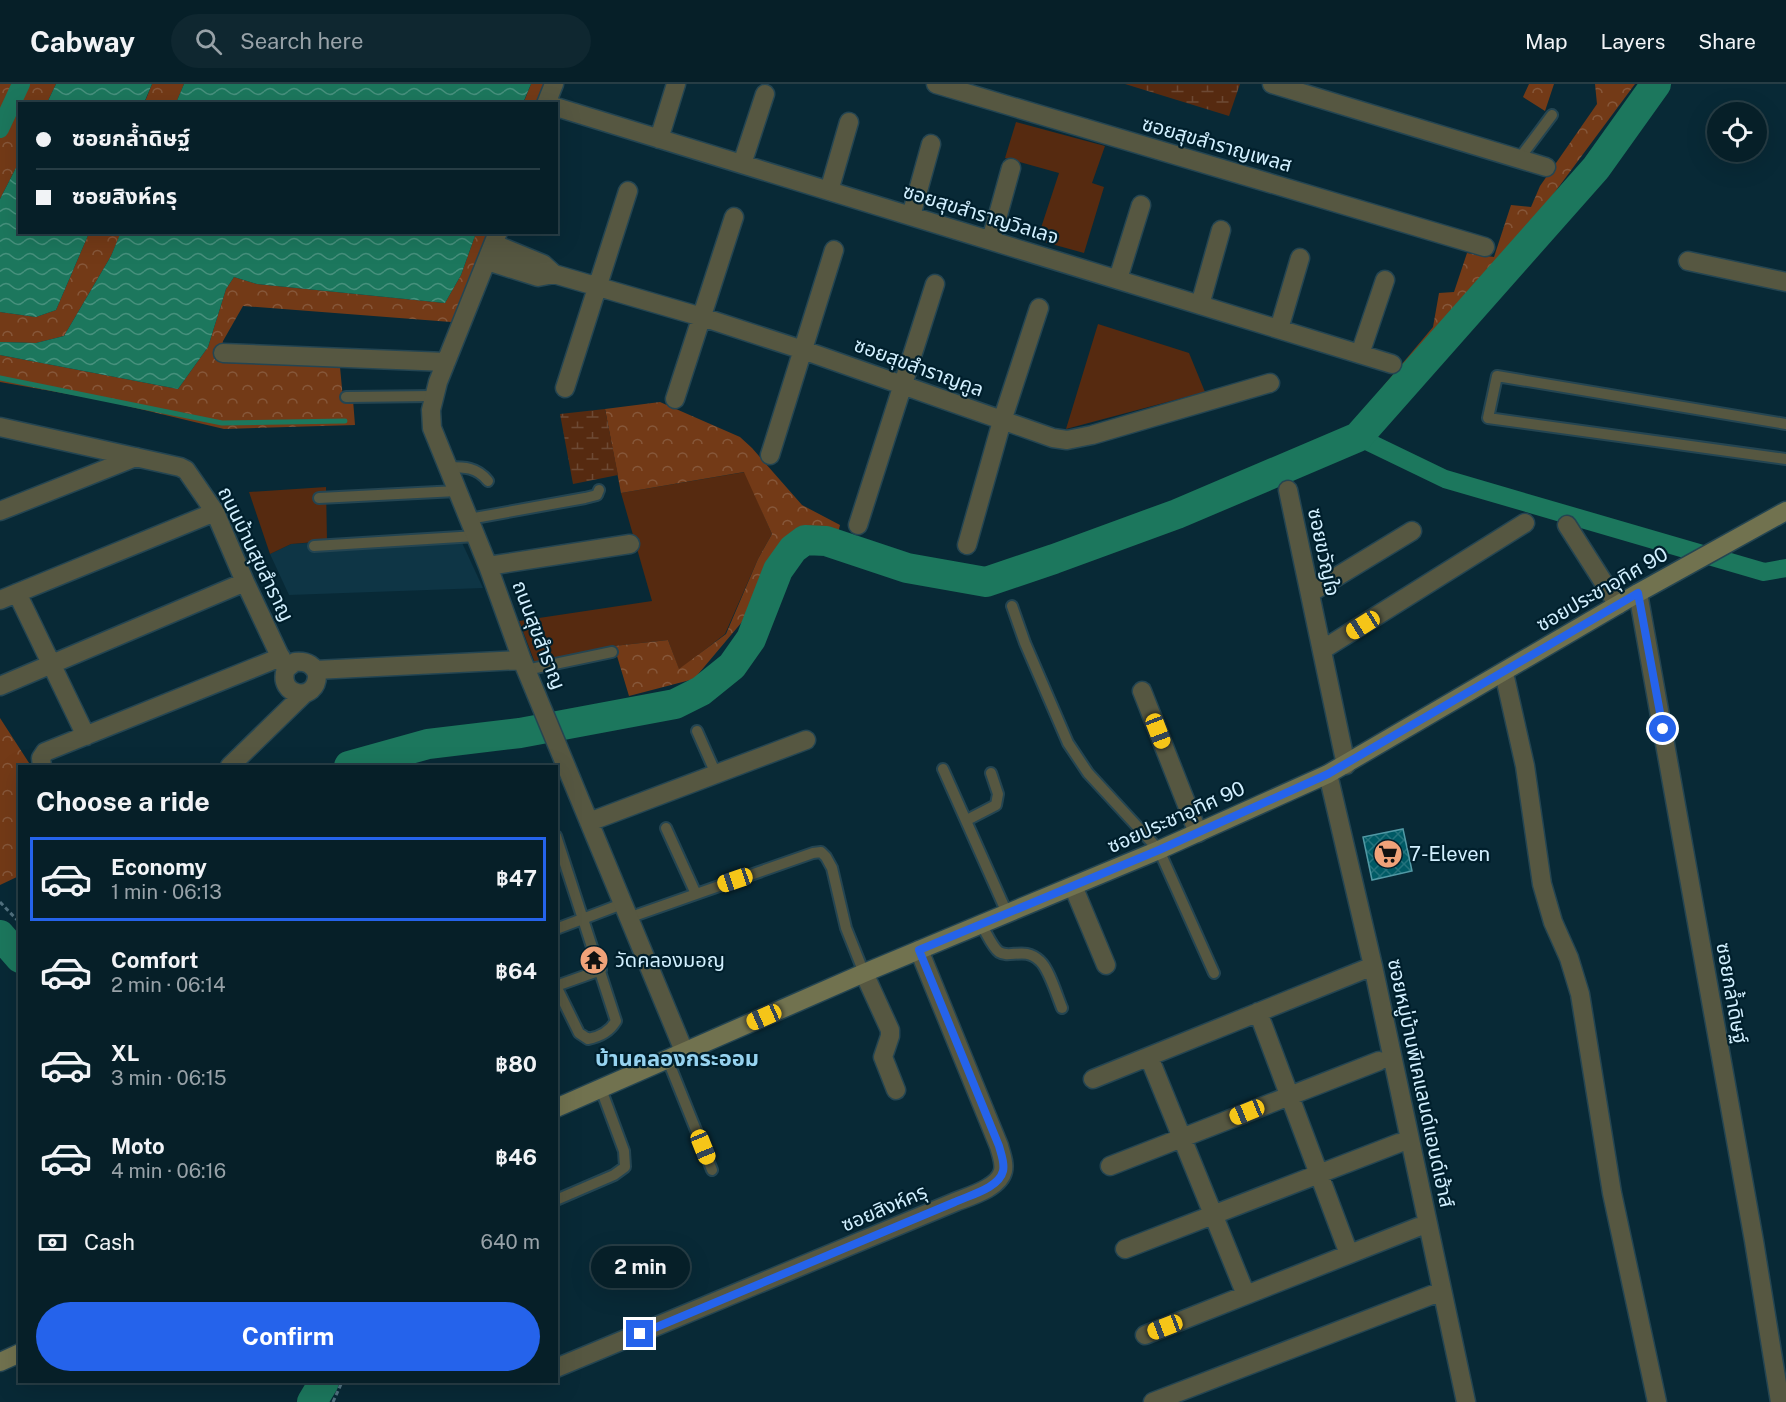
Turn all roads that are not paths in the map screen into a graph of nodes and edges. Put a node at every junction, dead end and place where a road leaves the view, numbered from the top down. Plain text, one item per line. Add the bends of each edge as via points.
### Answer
1 (554, 84) edge
2 (676, 84) edge
3 (936, 84) edge
4 (1272, 84) edge
5 (765, 94) dead end
6 (547, 102) edge
7 (558, 108) edge
8 (1552, 115) dead end
9 (849, 122) dead end
10 (659, 139) junction
11 (931, 144) dead end
12 (1519, 159) junction
13 (742, 164) junction
14 (1546, 167) dead end
15 (1011, 168) dead end
16 (628, 191) dead end
17 (829, 191) junction
18 (1141, 205) dead end
19 (734, 216) dead end
20 (911, 216) junction
21 (1221, 230) dead end
22 (991, 240) junction
23 (493, 246) edge
24 (1485, 247) dead end
25 (834, 249) dead end
26 (1300, 258) dead end
27 (1689, 261) dead end
28 (1118, 279) junction
29 (1385, 280) dead end
30 (1786, 282) edge
31 (935, 284) dead end
32 (598, 286) junction
33 (1200, 305) junction
34 (1039, 308) dead end
35 (702, 317) junction
36 (1279, 329) junction
37 (803, 350) junction
38 (224, 353) dead end
39 (1360, 354) junction
40 (447, 362) junction
41 (1392, 364) dead end
42 (1270, 383) dead end
43 (903, 384) junction
44 (565, 388) dead end
45 (434, 396) junction
46 (346, 397) dead end
47 (675, 399) dead end
48 (1002, 421) junction
49 (1786, 424) edge
50 (0, 427) edge
51 (770, 455) dead end
52 (136, 457) junction
53 (1786, 459) edge
54 (448, 467) junction
55 (488, 481) dead end
56 (599, 490) dead end
57 (1288, 490) dead end
58 (457, 491) junction
59 (319, 498) dead end
60 (0, 511) edge
61 (1786, 511) edge
62 (215, 512) junction
63 (469, 519) junction
64 (1526, 523) dead end
65 (858, 525) dead end
66 (1567, 525) dead end
67 (1412, 531) dead end
68 (476, 536) junction
69 (630, 544) dead end
70 (967, 545) dead end
71 (314, 546) dead end
72 (488, 566) junction
73 (245, 582) junction
74 (1310, 592) junction
75 (1638, 593) junction
76 (8, 596) edge
77 (1618, 605) junction
78 (1012, 606) dead end
79 (1322, 650) junction
80 (612, 652) dead end
81 (284, 663) junction
82 (51, 664) junction
83 (524, 665) junction
84 (315, 670) junction
85 (1504, 673) junction
86 (0, 686) edge
87 (1142, 691) dead end
88 (305, 693) junction
89 (697, 731) dead end
90 (86, 736) junction
91 (806, 741) dead end
92 (42, 765) edge
93 (231, 765) edge
94 (1346, 765) junction
95 (944, 769) dead end
96 (716, 774) junction
97 (991, 774) dead end
98 (1328, 774) junction
99 (967, 820) junction
100 (589, 822) junction
101 (666, 828) dead end
102 (1198, 833) junction
103 (559, 850) edge
104 (1159, 850) junction
105 (1073, 886) junction
106 (696, 894) junction
107 (625, 911) junction
108 (1007, 913) junction
109 (585, 919) junction
110 (981, 924) junction
111 (558, 928) edge
112 (919, 950) junction
113 (1106, 965) dead end
114 (1373, 966) junction
115 (601, 970) junction
116 (1214, 973) dead end
117 (864, 974) junction
118 (558, 985) edge
119 (558, 990) edge
120 (1062, 1008) dead end
121 (1258, 1012) junction
122 (676, 1055) junction
123 (1149, 1057) junction
124 (1379, 1061) dead end
125 (1093, 1079) dead end
126 (601, 1089) junction
127 (896, 1090) dead end
128 (1290, 1096) junction
129 (558, 1107) edge
130 (1183, 1137) junction
131 (1399, 1143) dead end
132 (1110, 1166) dead end
133 (712, 1170) dead end
134 (1319, 1174) junction
135 (558, 1199) edge
136 (1214, 1215) junction
137 (1418, 1227) dead end
138 (1125, 1249) dead end
139 (1349, 1254) junction
140 (1442, 1291) junction
141 (1246, 1295) junction
142 (1145, 1335) dead end
143 (18, 1354) edge
144 (0, 1362) edge
145 (558, 1367) edge
146 (1153, 1402) edge
147 (1466, 1402) edge
148 (1657, 1402) edge
149 (1780, 1402) edge

1 - 6 street
2 - 10 street
3 - 24 street, ซอยสุขสำราญเพลส
4 - 12 street
5 - 13 street
7 - 10 street, ซอยสุขสำราญวิลเลจ
8 - 12 lane
9 - 17 street
10 - 13 street, ซอยสุขสำราญวิลเลจ
11 - 20 street
12 - 14 street
13 - 17 street, ซอยสุขสำราญวิลเลจ
15 - 22 street
16 - 32 street
17 - 20 street, ซอยสุขสำราญวิลเลจ
18 - 28 street
19 - 35 street
20 - 22 street, ซอยสุขสำราญวิลเลจ
21 - 33 street
22 - 28 street, ซอยสุขสำราญวิลเลจ
23 - 32 street, ซอยสุขสำราญคูล via 538,277 554,274
23 - 40 street, ถนนสุขสำราญ
25 - 37 street
26 - 36 street
27 - 30 street
28 - 33 street, ซอยสุขสำราญวิลเลจ
29 - 39 street
31 - 43 street
32 - 35 street, ซอยสุขสำราญคูล
32 - 44 street
33 - 36 street, ซอยสุขสำราญวิลเลจ
34 - 48 street
35 - 37 street, ซอยสุขสำราญคูล
35 - 47 street
36 - 39 street, ซอยสุขสำราญวิลเลจ
37 - 43 street, ซอยสุขสำราญคูล
37 - 51 street
38 - 40 street
39 - 41 street, ซอยสุขสำราญวิลเลจ
40 - 45 street, ถนนสุขสำราญ
42 - 48 street, ซอยสุขสำราญคูล via 1068,440 1043,436
43 - 48 street, ซอยสุขสำราญคูล
43 - 65 street
45 - 46 lane
45 - 54 street, ถนนสุขสำราญ via 432,428
48 - 70 street
49 - 53 lane via 1497,376 1488,418
50 - 52 street, ถนนบ้านสุขสำราญ
52 - 60 street
52 - 62 street, ถนนบ้านสุขสำราญ via 186,470
54 - 55 lane via 475,469
54 - 58 street, ถนนสุขสำราญ
56 - 63 lane via 597,495 585,498
57 - 74 street, ซอยขวัญใจ
58 - 59 lane
58 - 63 street, ถนนสุขสำราญ
61 - 75 street, ซอยประชาอุทิศ 90
62 - 73 street, ถนนบ้านสุขสำราญ
62 - 76 street
63 - 68 street, ถนนสุขสำราญ
64 - 79 street
66 - 77 street
67 - 74 street
68 - 71 lane
68 - 72 street, ถนนสุขสำราญ
69 - 72 street
72 - 83 street, ถนนสุขสำราญ
73 - 81 street, ถนนบ้านสุขสำราญ
73 - 82 street
74 - 79 street, ซอยขวัญใจ
75 - 77 street, ซอยประชาอุทิศ 90
75 - 149 street, ซอยกล้ำดิษฐ์
76 - 82 street
77 - 85 street, ซอยประชาอุทิศ 90
78 - 104 lane via 1068,743 1088,774
79 - 94 street, ซอยขวัญใจ
80 - 83 lane
81 - 84 street via 307,662
81 - 88 street, ถนนบ้านสุขสำราญ via 287,687 297,694
81 - 90 street
82 - 86 street
82 - 90 street
83 - 84 street
83 - 100 street, ถนนสุขสำราญ
84 - 88 street via 316,683
85 - 94 street, ซอยประชาอุทิศ 90
85 - 148 street via 1525,766 1542,884 1580,994 1612,1193
87 - 102 street
88 - 93 street
89 - 96 lane
90 - 92 street via 45,752
91 - 96 street
94 - 98 street, ซอยประชาอุทิศ 90
95 - 99 lane
96 - 100 street
97 - 99 lane via 998,794 996,805
98 - 102 street, ซอยประชาอุทิศ 90
98 - 114 street, ซอยหมู่บ้านพีเคแลนด์แอนด์เฮ้าส์
99 - 108 lane
100 - 107 street, ถนนสุขสำราญ
101 - 106 lane
102 - 104 street, ซอยประชาอุทิศ 90
103 - 109 lane
104 - 105 street, ซอยประชาอุทิศ 90
104 - 116 lane
105 - 108 street, ซอยประชาอุทิศ 90
105 - 113 street
106 - 107 lane
106 - 117 lane via 821,852 832,868 846,928
107 - 109 lane
107 - 122 street, ถนนสุขสำราญ
108 - 110 street, ซอยประชาอุทิศ 90
109 - 111 lane
109 - 115 lane
110 - 112 street, ซอยประชาอุทิศ 90
110 - 120 lane via 998,952 1020,952 1042,962
112 - 117 street, ซอยประชาอุทิศ 90
112 - 145 street, ซอยสิงห์ครุ via 999,1146 1003,1172 998,1179 955,1202
114 - 121 street
114 - 140 street, ซอยหมู่บ้านพีเคแลนด์แอนด์เฮ้าส์
115 - 118 lane
115 - 119 lane via 616,1021 597,1037 588,1040 579,1034
117 - 122 street, ซอยประชาอุทิศ 90
117 - 127 street via 890,1030 883,1057
121 - 123 street
121 - 128 street
122 - 126 street, ซอยประชาอุทิศ 90
122 - 133 lane
123 - 125 street
123 - 130 street
124 - 128 street
126 - 129 street, ซอยประชาอุทิศ 90
126 - 135 lane via 624,1151 625,1167
128 - 130 street
128 - 134 street
130 - 132 street
130 - 136 street
131 - 134 street
134 - 136 street
134 - 139 street
136 - 138 street
136 - 141 street
137 - 139 street
139 - 141 street
140 - 146 street
140 - 147 street, ซอยหมู่บ้านพีเคแลนด์แอนด์เฮ้าส์
141 - 142 street
143 - 144 street

